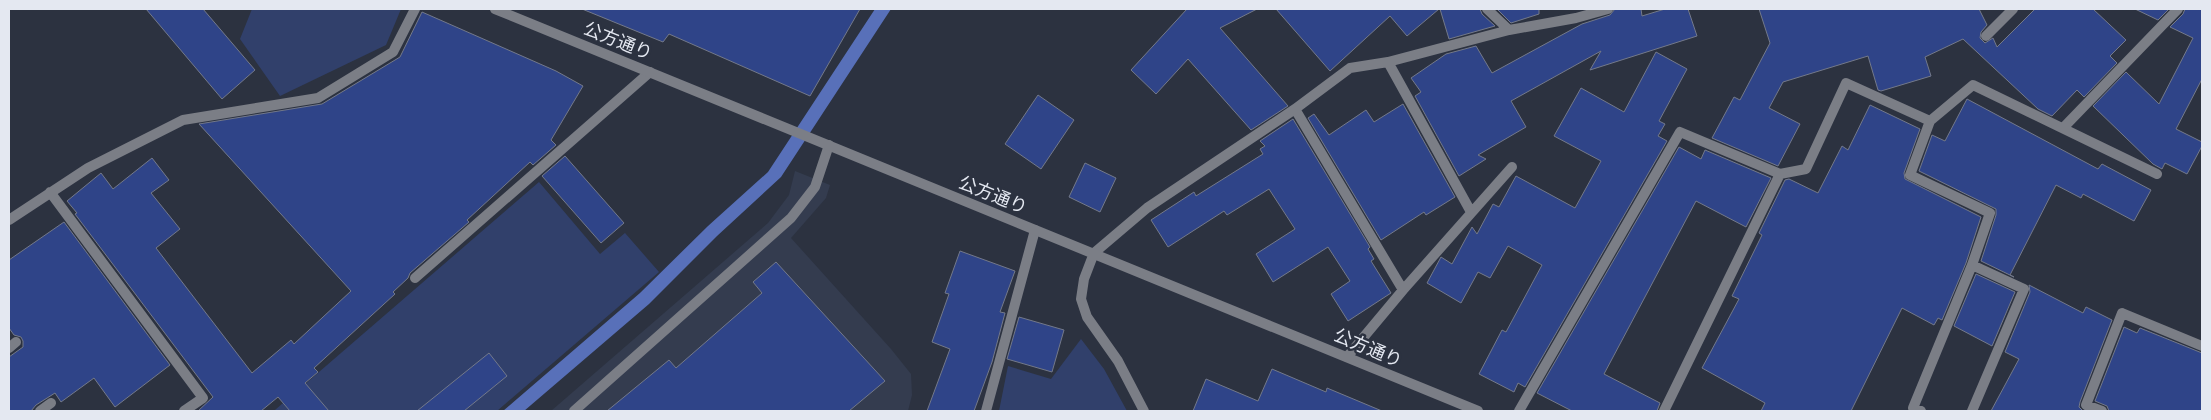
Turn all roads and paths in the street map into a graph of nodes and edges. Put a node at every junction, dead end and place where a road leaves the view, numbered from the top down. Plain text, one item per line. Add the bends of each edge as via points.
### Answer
1 (415, 9) edge
2 (495, 9) edge
3 (1487, 9) edge
4 (1608, 9) edge
5 (2013, 9) edge
6 (2178, 9) edge
7 (1510, 30) junction
8 (1986, 36) dead end
9 (1388, 62) junction
10 (650, 72) junction
11 (1295, 109) junction
12 (1930, 121) junction
13 (2064, 128) junction
14 (829, 145) junction
15 (1512, 166) dead end
16 (1780, 174) junction
17 (2157, 174) dead end
18 (50, 192) junction
19 (1471, 212) junction
20 (9, 220) edge
21 (1034, 230) junction
22 (1094, 253) junction
23 (1972, 265) junction
24 (415, 278) dead end
25 (1403, 290) junction
26 (2202, 346) edge
27 (1347, 357) junction
28 (51, 403) dead end
29 (40, 411) edge
30 (184, 411) edge
31 (574, 411) edge
32 (986, 411) edge
33 (1144, 411) edge
34 (1478, 411) edge
35 (1518, 411) edge
36 (1664, 411) edge
37 (1922, 411) edge
38 (1972, 411) edge
39 (2102, 411) edge

1 - 18 street via 393,52 318,98 183,120 88,168
2 - 10 street, 公方通り
3 - 7 street
4 - 7 street
5 - 8 street
6 - 13 street
7 - 9 street
9 - 11 street via 1350,68
9 - 19 street
10 - 14 street, 公方通り
10 - 24 street
11 - 22 street via 1147,208
11 - 25 street
12 - 13 street via 1973,85
12 - 16 street via 1846,83 1806,169
12 - 23 street via 1910,175 1990,213
13 - 17 street
14 - 21 street, 公方通り
14 - 31 street via 815,186 791,218
15 - 19 street
16 - 35 street via 1680,132
16 - 36 street
18 - 20 street
18 - 30 street via 203,398
19 - 25 street
21 - 22 street, 公方通り
21 - 32 street
22 - 27 street, 公方通り
22 - 33 street via 1084,279 1081,299 1087,317 1118,361
23 - 37 street via 1913,408
23 - 38 street via 2024,289
25 - 27 street
26 - 39 street via 2122,313 2086,405
27 - 34 street, 公方通り
28 - 29 street

